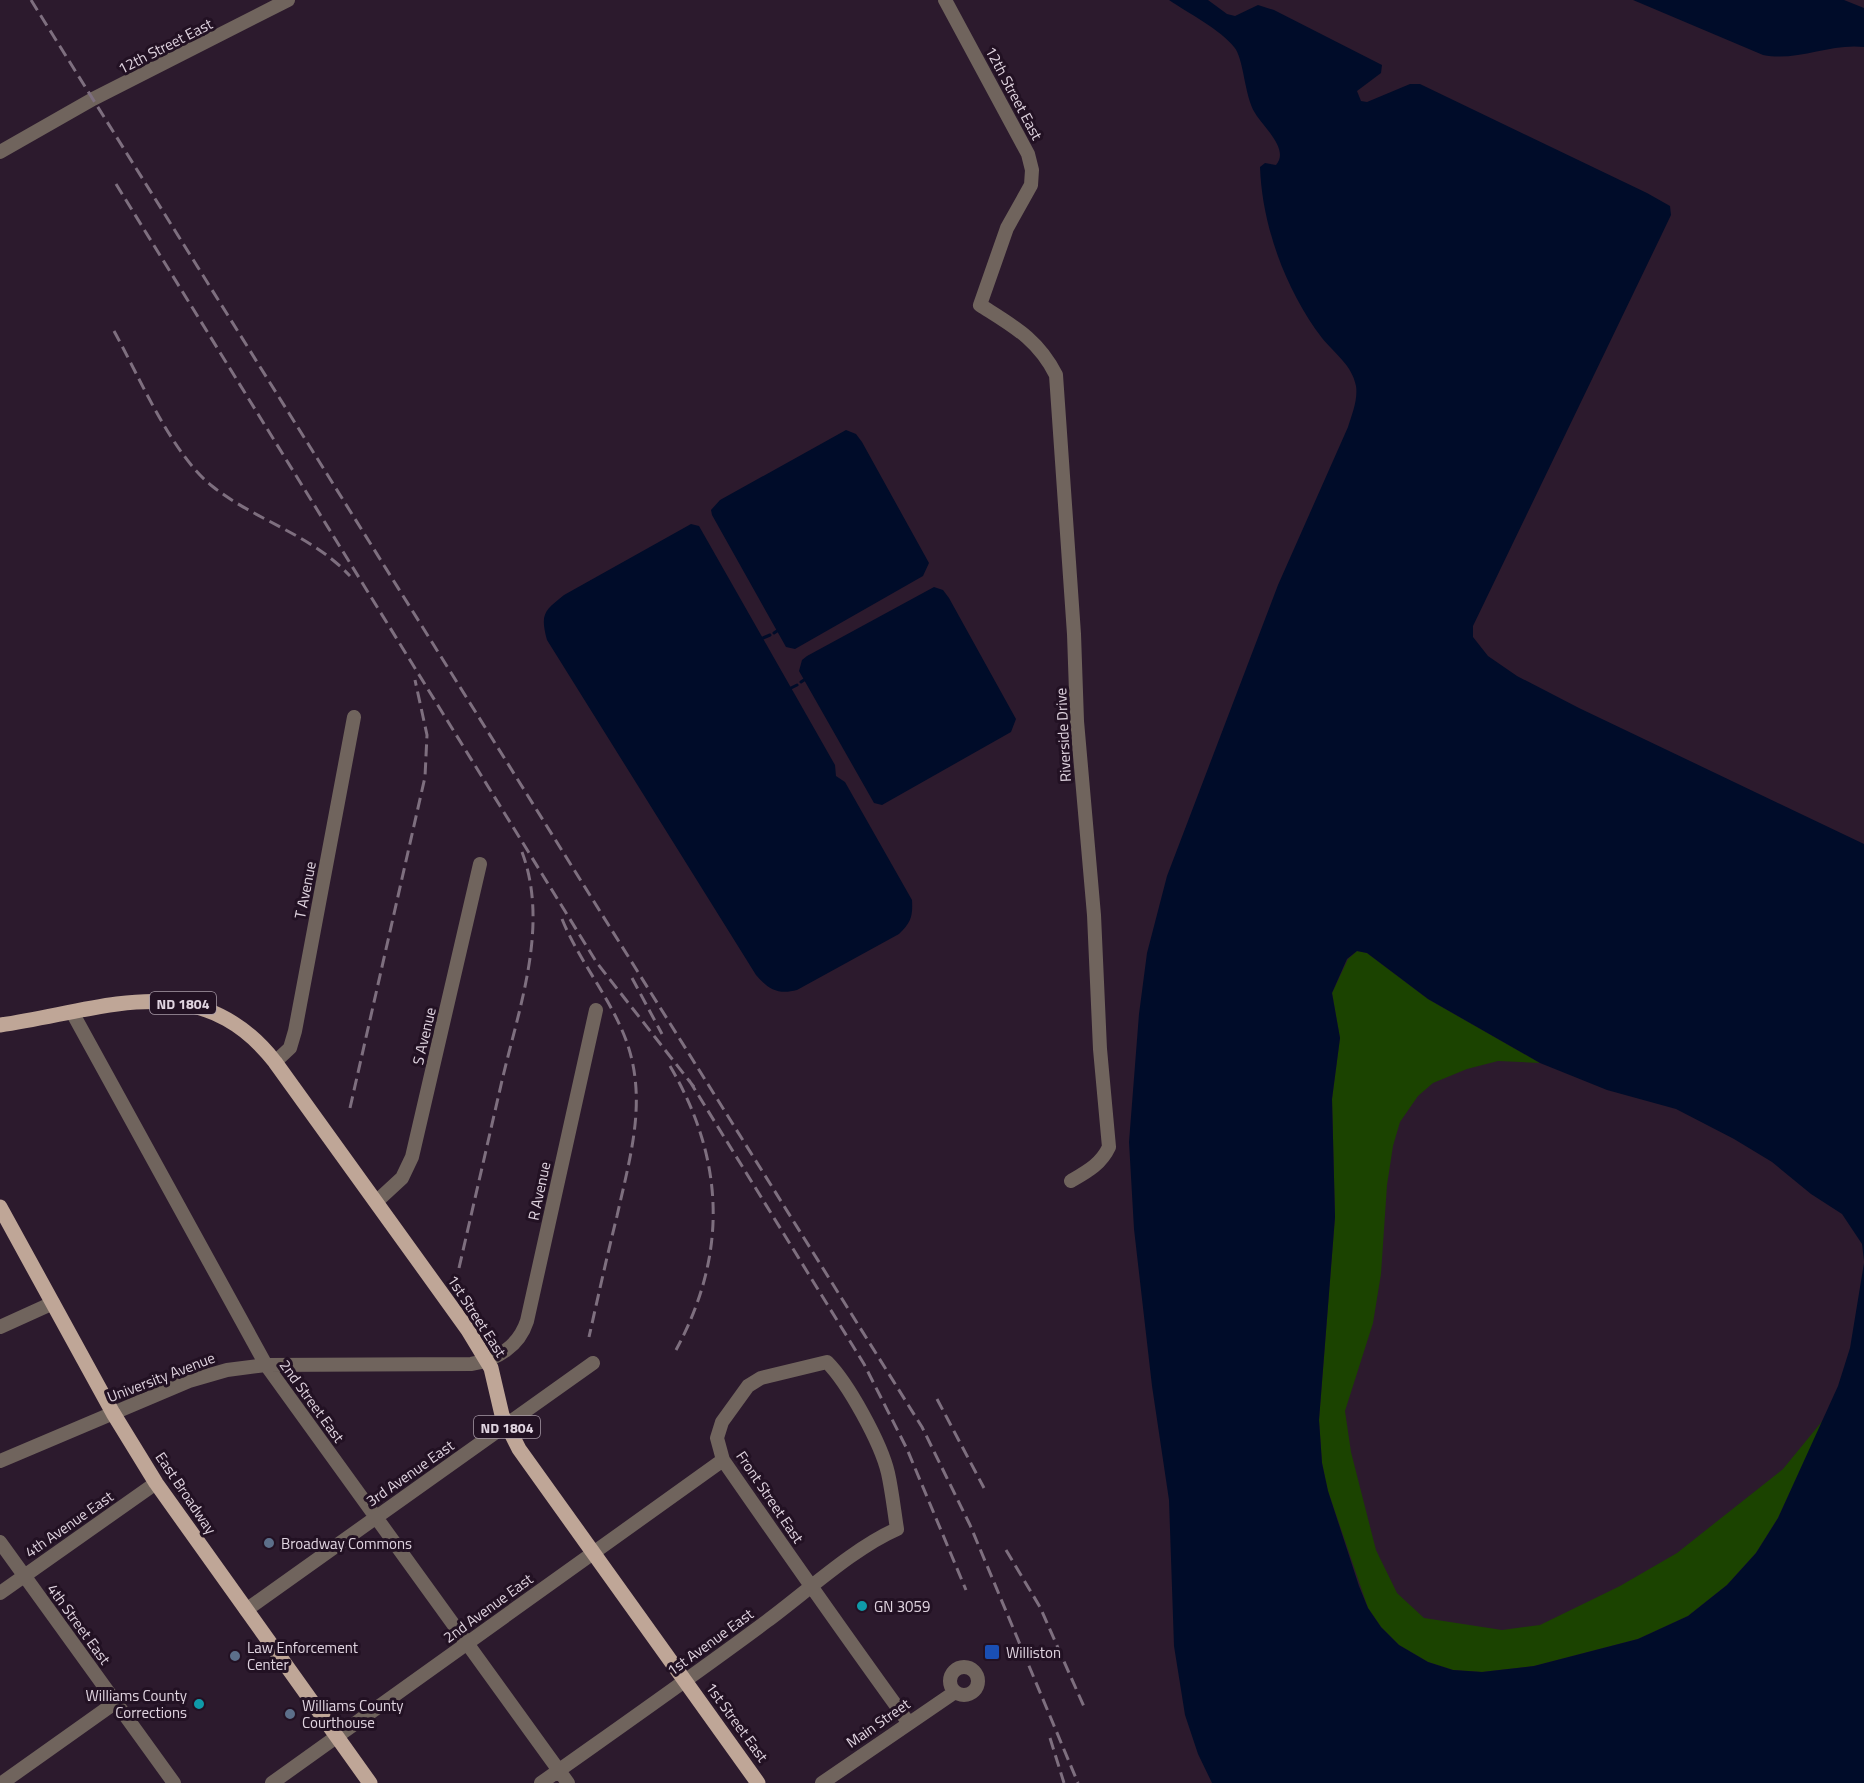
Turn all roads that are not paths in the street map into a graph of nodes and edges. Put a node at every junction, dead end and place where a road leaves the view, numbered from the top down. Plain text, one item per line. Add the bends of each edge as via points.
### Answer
1 (288, 0) edge
2 (945, 0) edge
3 (0, 152) edge
4 (980, 304) joint
5 (354, 717) dead end
6 (480, 864) dead end
7 (596, 1010) dead end
8 (72, 1012) junction
9 (0, 1025) edge
10 (275, 1062) junction
11 (1071, 1180) dead end
12 (376, 1202) junction
13 (0, 1207) edge
14 (53, 1303) junction
15 (0, 1327) edge
16 (487, 1360) junction
17 (592, 1363) dead end
18 (266, 1365) junction
19 (113, 1413) junction
20 (506, 1426) junction
21 (723, 1460) junction
22 (0, 1461) edge
23 (156, 1483) junction
24 (376, 1517) junction
25 (897, 1529) joint
26 (0, 1542) edge
27 (593, 1553) junction
28 (24, 1576) junction
29 (813, 1588) junction
30 (0, 1593) edge
31 (246, 1610) junction
32 (467, 1643) junction
33 (685, 1681) junction
34 (955, 1692) dead end
35 (116, 1702) junction
36 (908, 1722) junction
37 (336, 1737) junction
38 (559, 1771) junction
39 (2, 1783) edge
40 (174, 1783) edge
41 (272, 1783) edge
42 (370, 1783) edge
43 (541, 1783) edge
44 (568, 1783) edge
45 (758, 1783) edge
46 (822, 1783) edge

1 - 3 street, 12th Street East
2 - 4 street, 12th Street East via 1028,154 1032,170 1031,185 1007,228
4 - 11 street, Riverside Drive via 1034,340 1056,375 1109,1147 1091,1169
5 - 10 street, T Avenue via 295,1031 290,1048
6 - 12 street, S Avenue via 412,1157 402,1178
7 - 16 street, R Avenue via 527,1321 519,1340
8 - 9 main road, ND 1804
8 - 10 main road, 1st Street East / ND 1804 via 150,1000 185,1003 229,1019 253,1037
8 - 18 street, 2nd Street East
10 - 12 main road, 1st Street East / ND 1804
12 - 16 main road, 1st Street East / ND 1804
13 - 14 main road, East Broadway
14 - 15 street
14 - 19 main road, East Broadway
16 - 18 street, University Avenue via 462,1365
16 - 20 main road, 1st Street East / ND 1804
17 - 20 street, 3rd Avenue East
18 - 19 street, University Avenue via 207,1375
18 - 24 street, 2nd Street East
19 - 22 street, University Avenue
19 - 23 main road, East Broadway
20 - 24 street, 3rd Avenue East
20 - 27 main road, 1st Street East / ND 1804
21 - 25 street, Front Street East via 717,1438 722,1422 748,1386 761,1378 827,1362 840,1375 888,1471
21 - 27 street, 2nd Avenue East
21 - 29 street, Front Street East
23 - 28 street, 4th Avenue East
23 - 31 main road, East Broadway
24 - 31 street, 3rd Avenue East
24 - 32 street, 2nd Street East
25 - 29 street, 1st Avenue East via 880,1536
26 - 28 street, 4th Street East
27 - 32 street, 2nd Avenue East
27 - 33 main road, 1st Street East / ND 1804
28 - 30 street, 4th Avenue East
28 - 35 street, 4th Street East
29 - 33 street, 1st Avenue East
29 - 36 street, Front Street East
31 - 37 main road, East Broadway
32 - 37 street, 2nd Avenue East
32 - 38 street, 2nd Street East
33 - 38 street, 1st Avenue East
33 - 45 main road, 1st Street East / ND 1804
34 - 36 street, Main Street
35 - 39 street
35 - 40 street, 4th Street East
36 - 46 street, Main Street
37 - 41 street, 2nd Avenue East
37 - 42 main road, East Broadway
38 - 43 street, 1st Avenue East
38 - 44 street, 2nd Street East

